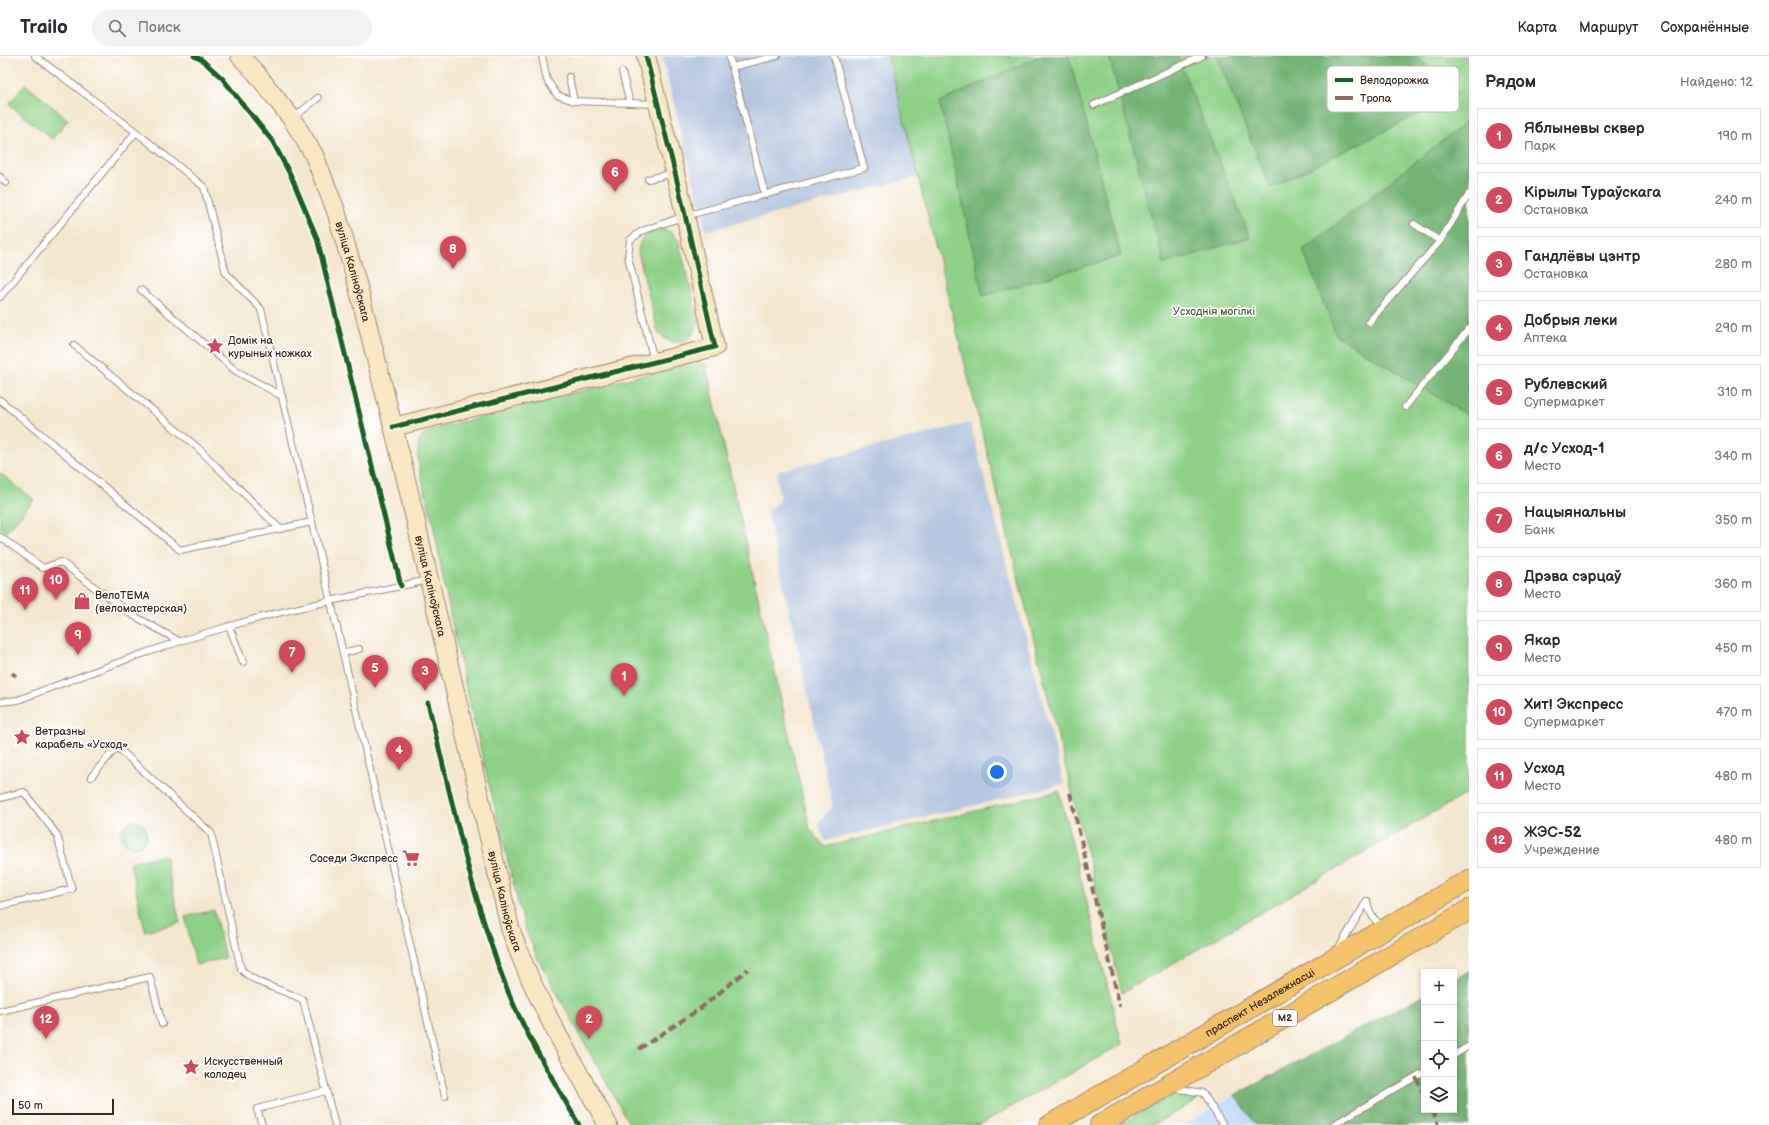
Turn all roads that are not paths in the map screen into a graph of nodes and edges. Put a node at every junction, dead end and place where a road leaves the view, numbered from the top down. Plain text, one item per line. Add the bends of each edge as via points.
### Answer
1 (35, 56) edge
2 (240, 56) edge
3 (542, 56) edge
4 (646, 56) edge
5 (729, 56) edge
6 (777, 56) edge
7 (834, 56) edge
8 (1202, 56) edge
9 (732, 67) junction
10 (622, 72) dead end
11 (569, 77) dead end
12 (318, 98) dead end
13 (574, 101) junction
14 (630, 103) junction
15 (658, 104) junction
16 (1094, 105) dead end
17 (292, 119) junction
18 (136, 132) junction
19 (675, 173) junction
20 (0, 177) edge
21 (648, 179) dead end
22 (6, 182) dead end
23 (1469, 194) edge
24 (765, 195) junction
25 (684, 216) junction
26 (1414, 224) dead end
27 (1440, 241) junction
28 (141, 290) dead end
29 (0, 298) edge
30 (1369, 322) dead end
31 (1469, 329) edge
32 (74, 345) dead end
33 (654, 362) junction
34 (282, 396) junction
35 (0, 400) edge
36 (1405, 407) dead end
37 (393, 427) junction
38 (312, 522) junction
39 (280, 529) junction
40 (0, 537) edge
41 (428, 580) junction
42 (330, 600) junction
43 (229, 626) junction
44 (179, 641) junction
45 (359, 649) dead end
46 (343, 653) junction
47 (243, 662) dead end
48 (0, 702) edge
49 (90, 777) dead end
50 (0, 798) edge
51 (1469, 880) edge
52 (0, 906) edge
53 (1469, 910) edge
54 (1390, 927) junction
55 (1331, 962) junction
56 (0, 1011) edge
57 (162, 1024) dead end
58 (1469, 1046) edge
59 (1457, 1053) edge
60 (1421, 1074) edge
61 (1161, 1090) junction
62 (326, 1091) junction
63 (445, 1096) dead end
64 (335, 1124) edge
65 (1223, 1124) edge
66 (262, 1125) edge
67 (327, 1125) edge
68 (608, 1125) edge
69 (1050, 1125) edge
70 (1100, 1125) edge
71 (1333, 1125) edge

1 - 18 lane
2 - 17 main road, вуліца Каліноўскага
3 - 13 lane via 547,80 557,95
4 - 15 main road
5 - 9 lane
6 - 9 lane
7 - 24 lane via 864,168
8 - 16 lane
9 - 24 lane
10 - 14 lane
11 - 13 lane
12 - 17 lane
13 - 14 lane
14 - 15 lane
15 - 19 main road
17 - 37 main road, вуліца Каліноўскага via 314,155 336,211
18 - 29 lane
18 - 34 lane via 204,187 226,273 261,309
19 - 21 lane
19 - 25 main road
20 - 22 lane
23 - 27 lane
24 - 25 lane
25 - 33 lane via 642,231 630,240 628,257
25 - 33 main road via 715,347
26 - 27 lane
27 - 30 lane
28 - 34 lane via 236,371
31 - 36 lane
32 - 39 lane via 197,447
33 - 37 main road
34 - 38 lane
35 - 39 lane via 180,550
37 - 41 main road, вуліца Каліноўскага
38 - 39 lane
38 - 42 lane
40 - 44 lane via 43,568 61,562 129,613
41 - 42 lane
41 - 68 main road, вуліца Каліноўскага via 510,928 527,974
42 - 43 lane
42 - 46 lane
43 - 44 lane
43 - 47 lane
44 - 48 lane via 18,700
45 - 46 lane
46 - 63 lane
49 - 62 lane via 117,748 211,833 241,969 249,978 303,1000
50 - 52 lane via 24,792 57,835 72,889
51 - 54 main road, праспект Незалежнасці / М2
53 - 61 main road, М2
54 - 55 main road, праспект Незалежнасці / М2
54 - 55 lane via 1374,919 1367,901
55 - 69 main road, праспект Незалежнасці / М2
56 - 57 lane via 150,977
58 - 59 lane
60 - 71 lane
61 - 65 lane via 1179,1088 1203,1093
61 - 70 main road, М2
62 - 64 lane
62 - 66 lane via 258,1109
64 - 67 lane

